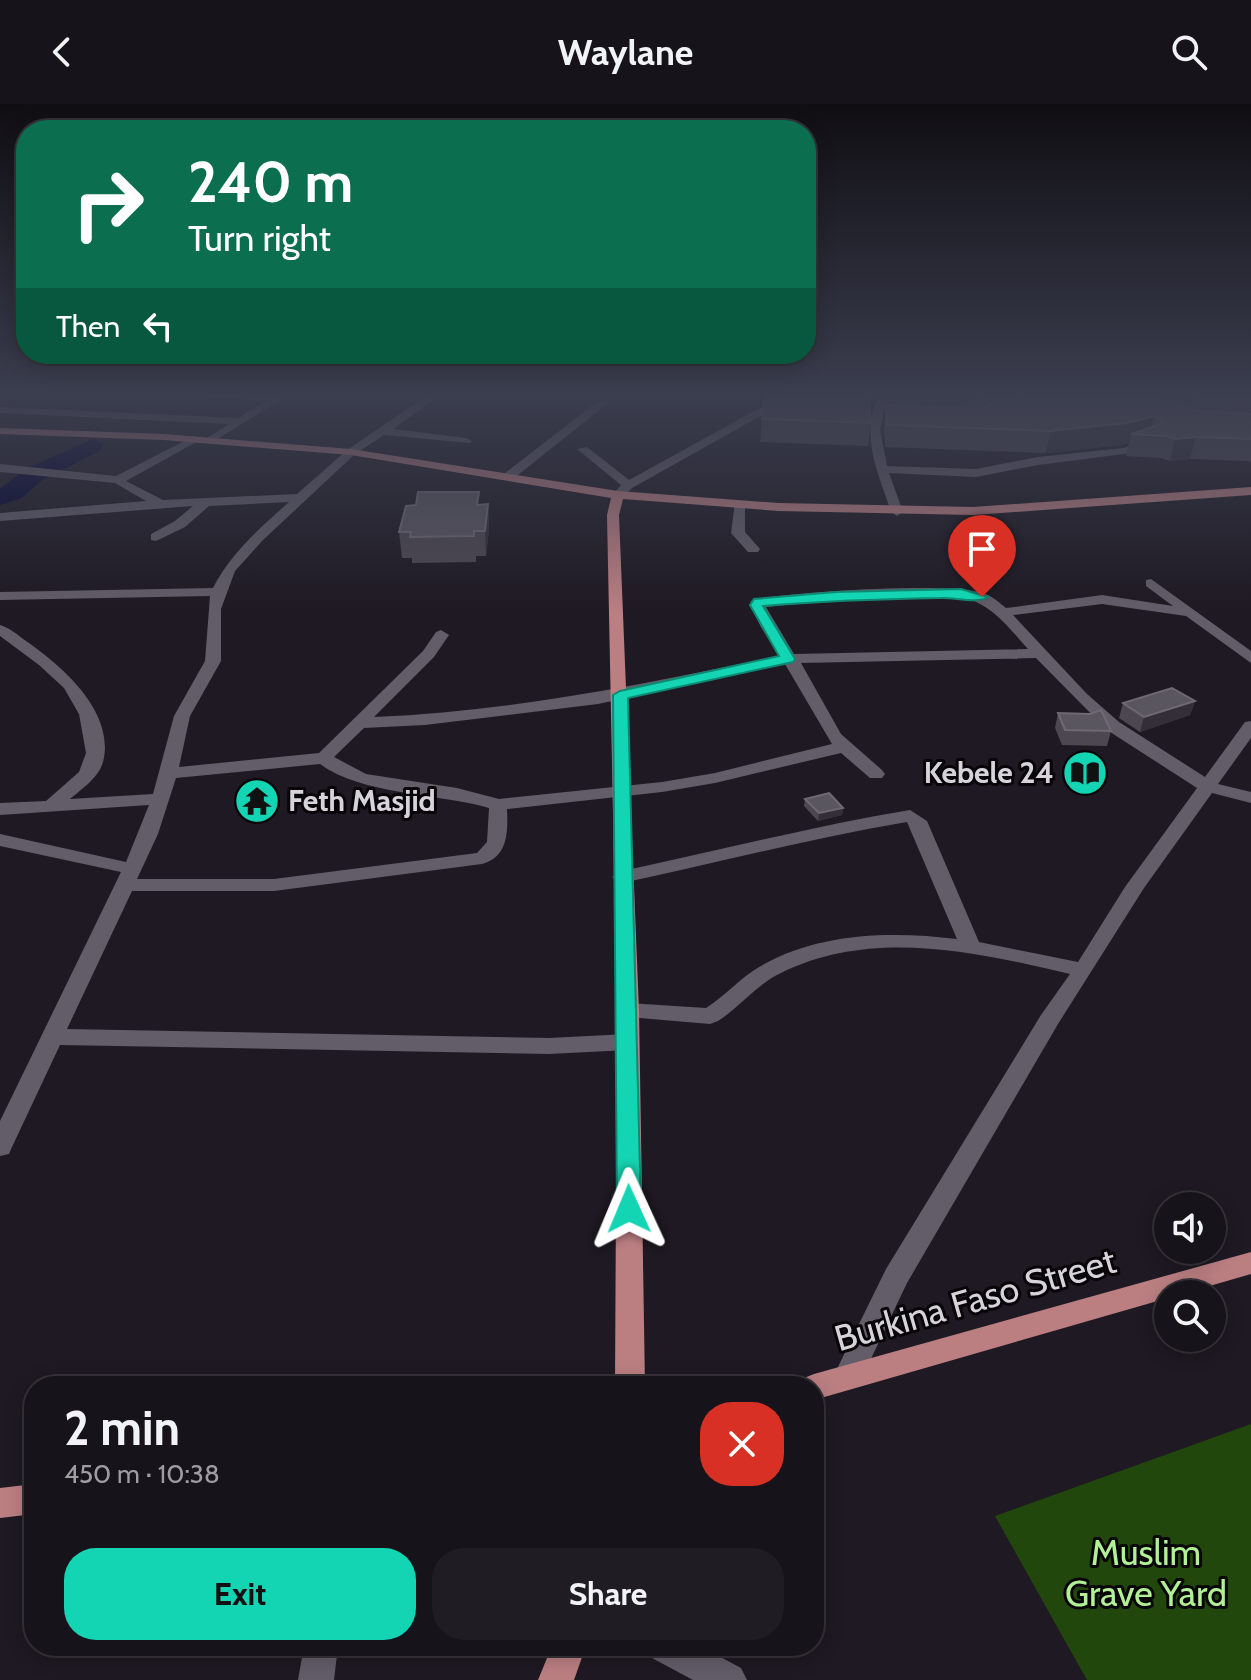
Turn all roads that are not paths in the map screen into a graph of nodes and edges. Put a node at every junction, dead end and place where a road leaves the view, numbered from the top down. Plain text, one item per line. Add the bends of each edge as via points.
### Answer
1 (145, 466) edge
2 (336, 466) edge
3 (430, 466) edge
4 (433, 466) edge
5 (522, 466) edge
6 (597, 466) edge
7 (669, 466) edge
8 (881, 466) edge
9 (1015, 466) edge
10 (0, 468) edge
11 (882, 469) junction
12 (509, 476) junction
13 (118, 480) junction
14 (1251, 491) edge
15 (621, 493) junction
16 (299, 498) junction
17 (1251, 498) edge
18 (206, 502) junction
19 (161, 504) junction
20 (739, 508) junction
21 (897, 512) junction
22 (0, 517) edge
23 (156, 537) dead end
24 (753, 549) dead end
25 (1151, 583) dead end
26 (218, 592) junction
27 (0, 596) edge
28 (1190, 612) junction
29 (1003, 613) junction
30 (0, 629) edge
31 (441, 635) dead end
32 (1041, 653) junction
33 (1251, 658) edge
34 (788, 659) junction
35 (620, 695) junction
36 (362, 723) junction
37 (1251, 726) edge
38 (843, 747) junction
39 (1242, 753) edge
40 (324, 758) junction
41 (169, 773) junction
42 (876, 774) dead end
43 (1206, 786) junction
44 (622, 794) junction
45 (1251, 798) edge
46 (161, 799) junction
47 (53, 804) junction
48 (498, 805) junction
49 (0, 809) edge
50 (0, 840) edge
51 (129, 877) junction
52 (622, 877) junction
53 (970, 945) junction
54 (1084, 970) junction
55 (628, 1010) junction
56 (52, 1037) junction
57 (628, 1042) junction
58 (1, 1141) edge
59 (1251, 1263) edge
60 (849, 1375) junction
61 (630, 1376) edge
62 (824, 1384) edge
63 (24, 1500) edge
64 (0, 1503) edge
65 (320, 1656) edge
66 (565, 1656) edge
67 (683, 1656) edge
68 (316, 1680) edge
69 (556, 1680) edge
70 (729, 1680) edge

1 - 13 street
2 - 16 street
3 - 15 main road
4 - 12 main road
5 - 12 street
6 - 15 street
7 - 15 street
8 - 11 street
9 - 11 street via 976,473
10 - 13 street
11 - 21 street
12 - 15 main road
13 - 19 street
14 - 21 main road via 1036,508
15 - 20 main road
15 - 35 main road via 614,527
16 - 18 street
16 - 26 street via 242,553
17 - 20 main road via 994,516 878,517
18 - 19 street
18 - 23 street
19 - 22 street
20 - 21 main road
20 - 24 street via 739,536
25 - 28 street
26 - 27 street
26 - 41 street via 214,658 182,716
28 - 29 street via 1110,600
28 - 33 street
29 - 32 street
29 - 34 street via 987,599 967,594 757,603
30 - 47 street via 68,680 91,725 95,757 87,774
31 - 36 street
32 - 34 street
32 - 43 street via 1113,726
34 - 35 street
34 - 38 street
35 - 36 street
35 - 44 main road
36 - 40 street
37 - 39 street
38 - 42 street
38 - 44 street
39 - 43 street
40 - 41 street
40 - 48 street via 362,779 457,793
41 - 46 street
43 - 45 street
43 - 54 street
44 - 48 street
44 - 52 main road
46 - 47 street
46 - 51 street
47 - 49 street
48 - 51 street via 499,842 482,858 274,885
50 - 51 street
51 - 56 street
52 - 53 street via 910,816 918,821
52 - 55 main road
53 - 54 street
53 - 55 street via 852,945 776,966 710,1016
54 - 60 street via 966,1156 896,1277
55 - 57 main road
56 - 57 street via 549,1046
56 - 58 street
57 - 61 main road
59 - 60 main road, Burkina Faso Street
60 - 62 main road, Burkina Faso Street
63 - 64 main road
65 - 68 street
66 - 69 main road
67 - 70 street

